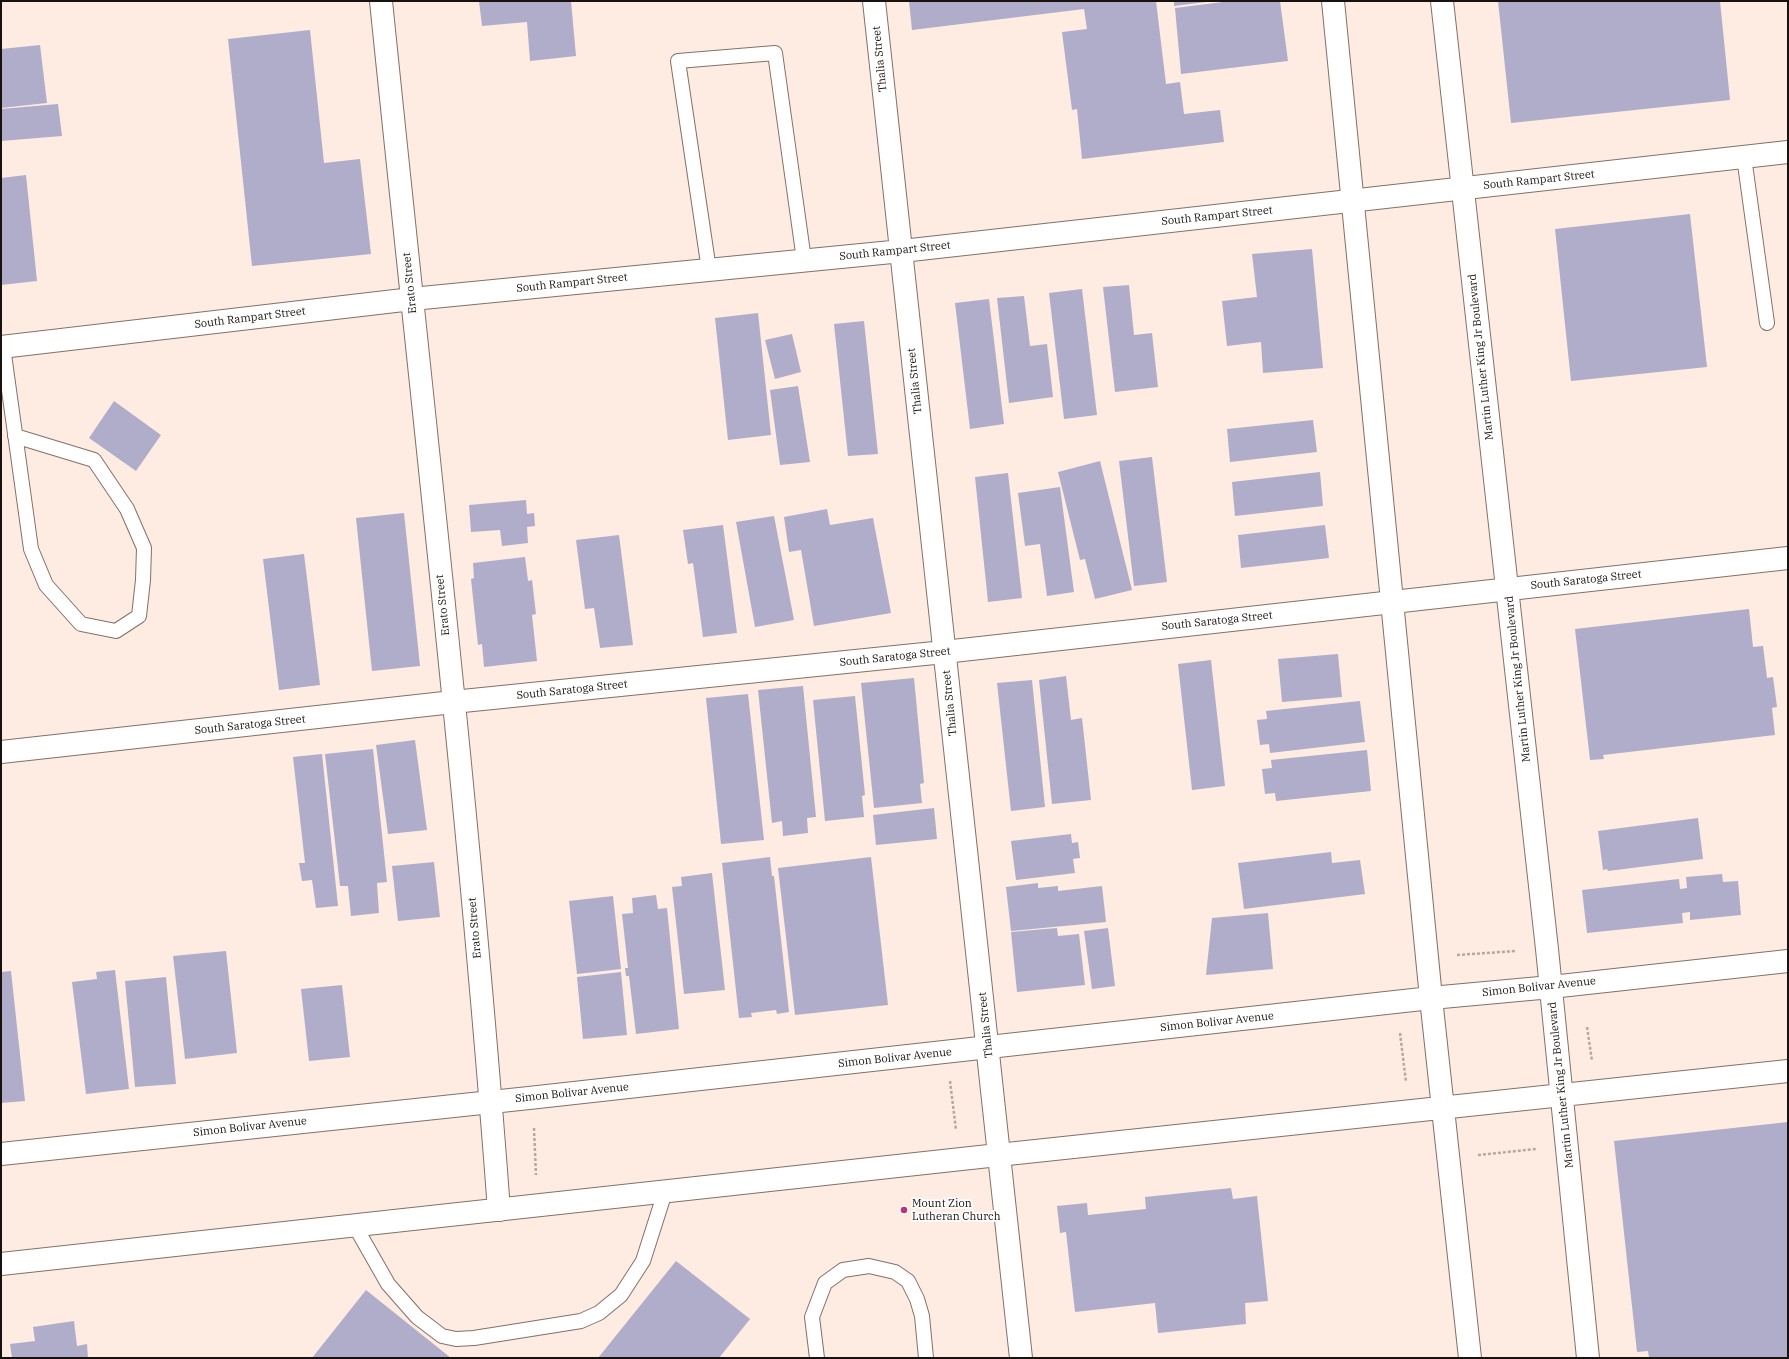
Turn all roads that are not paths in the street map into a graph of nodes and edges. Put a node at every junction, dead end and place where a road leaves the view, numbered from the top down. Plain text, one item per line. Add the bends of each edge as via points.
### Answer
1 (381, 1) edge
2 (874, 1) edge
3 (1333, 1) edge
4 (1442, 1) edge
5 (1788, 152) edge
6 (1744, 157) junction
7 (1462, 188) junction
8 (1352, 200) junction
9 (902, 251) junction
10 (804, 260) junction
11 (709, 270) junction
12 (412, 300) junction
13 (1767, 322) dead end
14 (2, 347) edge
15 (15, 436) junction
16 (1788, 558) edge
17 (1508, 589) junction
18 (1393, 602) junction
19 (944, 652) junction
20 (453, 702) junction
21 (1, 752) edge
22 (1788, 961) edge
23 (1551, 987) junction
24 (1431, 998) junction
25 (988, 1047) junction
26 (1788, 1071) edge
27 (1562, 1095) junction
28 (491, 1102) junction
29 (1442, 1108) junction
30 (1, 1154) edge
31 (998, 1155) junction
32 (665, 1192) junction
33 (499, 1210) junction
34 (355, 1226) junction
35 (1, 1264) edge
36 (817, 1358) edge
37 (926, 1358) edge
38 (1021, 1358) edge
39 (1470, 1358) edge
40 (1588, 1358) edge

1 - 12 street, Erato Street
2 - 9 street, Thalia Street
3 - 8 street
4 - 7 street, Martin Luther King Jr Boulevard
5 - 6 street, South Rampart Street
6 - 7 street, South Rampart Street
6 - 13 lane
7 - 8 street, South Rampart Street
7 - 17 street, Martin Luther King Jr Boulevard
8 - 9 street, South Rampart Street
8 - 18 street
9 - 10 street, South Rampart Street
9 - 19 street, Thalia Street
10 - 11 street, South Rampart Street
10 - 11 lane via 775,54 678,61
11 - 12 street, South Rampart Street
12 - 14 street, South Rampart Street
12 - 20 street, Erato Street
14 - 15 lane
15 - 15 lane via 31,549 46,585 81,624 116,632 139,616 143,580 144,548 127,509 94,460
16 - 17 street, South Saratoga Street
17 - 18 street, South Saratoga Street
17 - 23 street, Martin Luther King Jr Boulevard
18 - 19 street, South Saratoga Street
18 - 24 street
19 - 20 street, South Saratoga Street
19 - 25 street, Thalia Street
20 - 21 street, South Saratoga Street
20 - 28 street, Erato Street
22 - 23 street, Simon Bolivar Avenue
23 - 24 street, Simon Bolivar Avenue
23 - 27 street, Martin Luther King Jr Boulevard
24 - 25 street, Simon Bolivar Avenue
24 - 29 street
25 - 28 street, Simon Bolivar Avenue
25 - 31 street, Thalia Street
26 - 27 street
27 - 29 street
27 - 40 street, Martin Luther King Jr Boulevard
28 - 30 street, Simon Bolivar Avenue
28 - 33 street, Erato Street
29 - 31 street
29 - 39 street
31 - 32 street
31 - 38 street, Thalia Street
32 - 33 street
32 - 34 lane via 643,1262 621,1295 599,1313 581,1321 474,1338 456,1339 442,1336 417,1317 388,1284
33 - 34 street
34 - 35 street
36 - 37 lane via 812,1317 825,1283 843,1270 869,1266 895,1272 908,1281 922,1316

